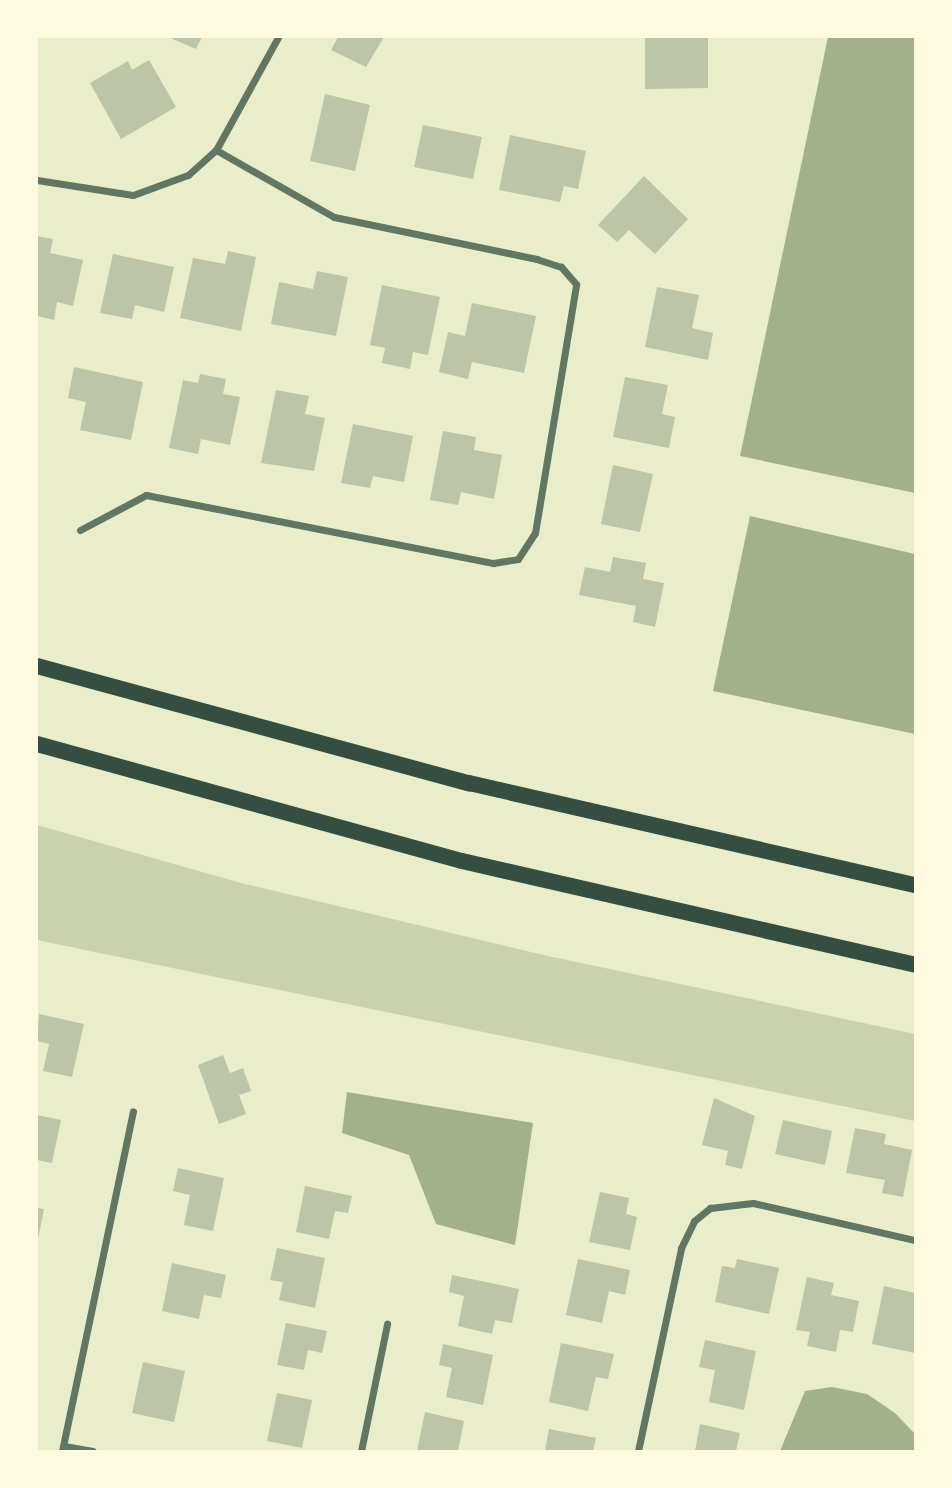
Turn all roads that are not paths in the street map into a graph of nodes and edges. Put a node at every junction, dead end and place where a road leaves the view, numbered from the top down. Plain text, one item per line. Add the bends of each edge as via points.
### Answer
1 (278, 37) edge
2 (216, 150) junction
3 (37, 180) edge
4 (80, 530) dead end
5 (37, 666) edge
6 (37, 744) edge
7 (915, 885) edge
8 (915, 965) edge
9 (133, 1111) dead end
10 (915, 1240) edge
11 (387, 1324) dead end
12 (63, 1448) edge
13 (93, 1451) edge
14 (361, 1451) edge
15 (638, 1451) edge

1 - 2 street
2 - 3 street via 188,176 133,195
2 - 4 street via 334,218 537,259 561,267 576,284 535,533 518,559 493,563 146,495
5 - 7 highway via 482,786
6 - 8 highway via 462,861
9 - 12 street
10 - 15 street via 752,1203 710,1208 694,1221 681,1248
11 - 14 street
12 - 13 street

